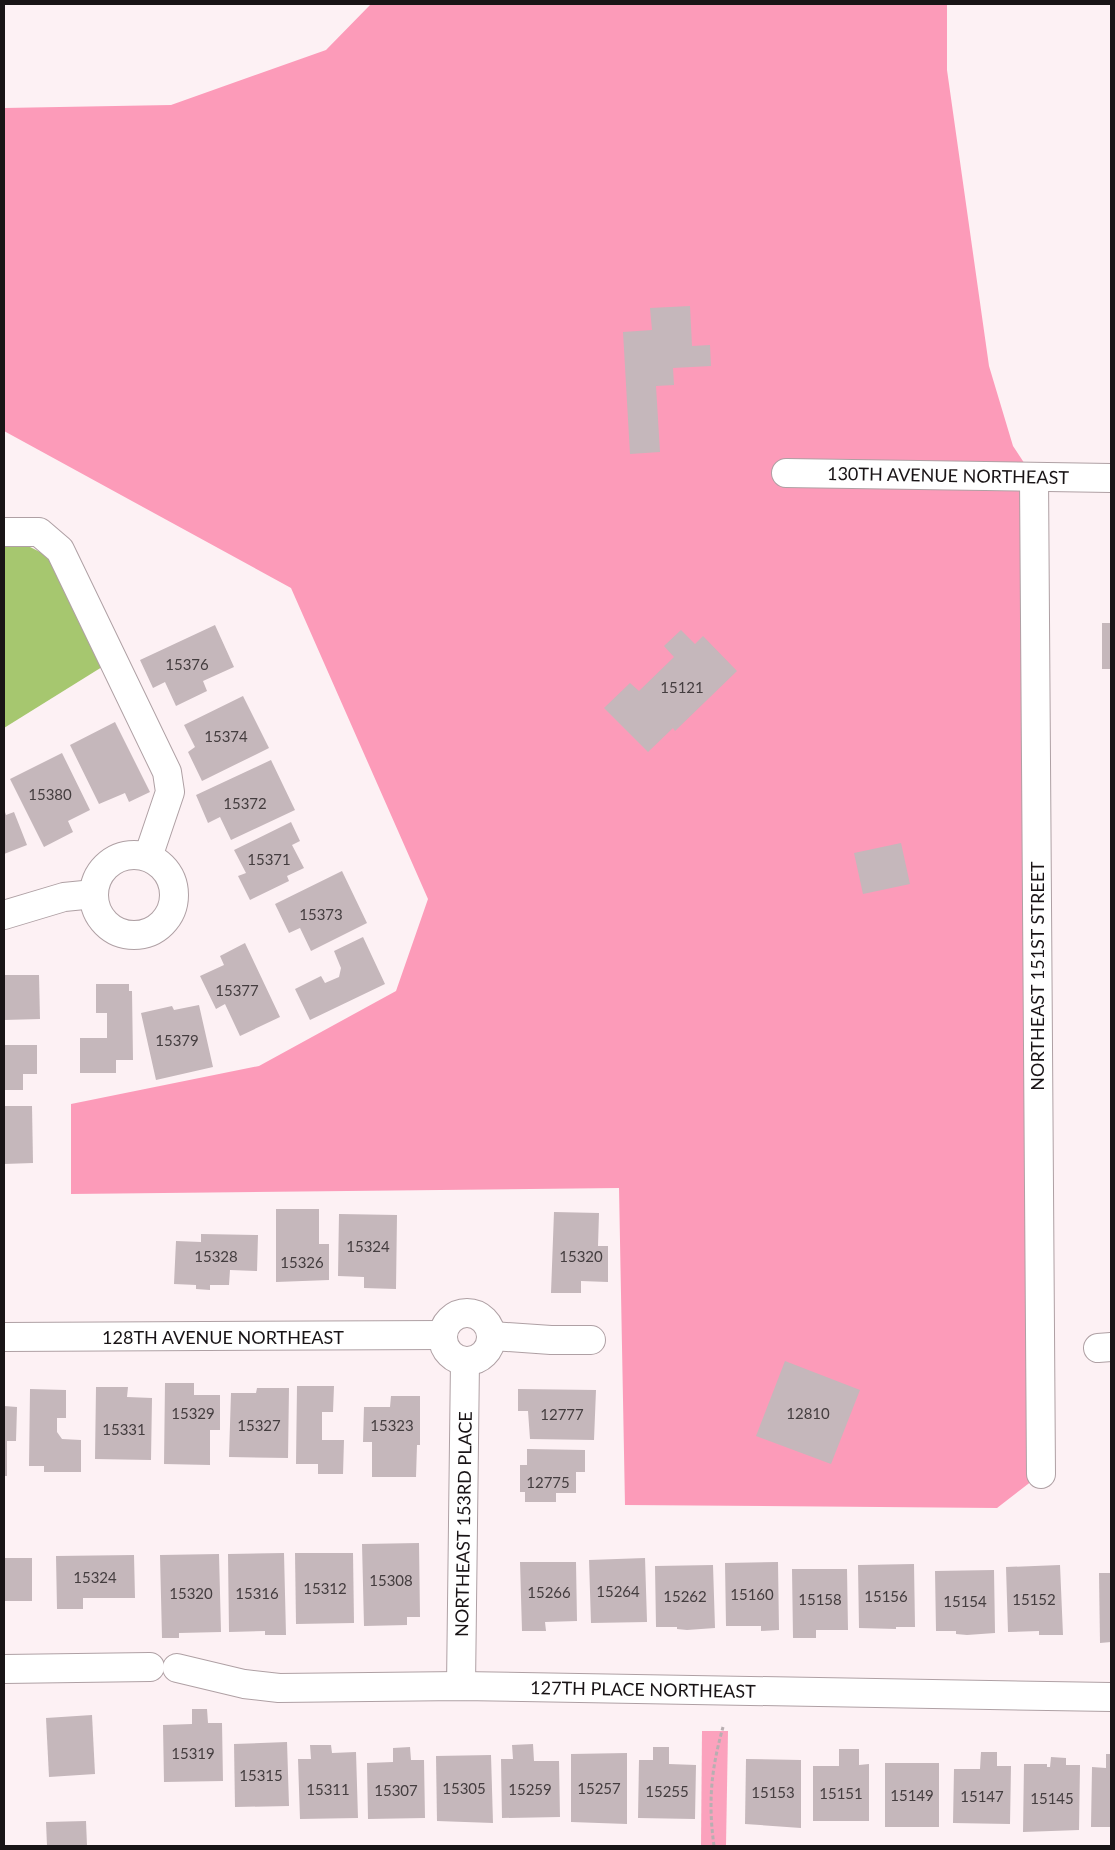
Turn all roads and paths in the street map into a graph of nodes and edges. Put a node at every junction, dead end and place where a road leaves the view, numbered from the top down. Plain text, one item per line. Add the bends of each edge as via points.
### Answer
1 (786, 473) dead end
2 (1034, 478) junction
3 (1111, 478) edge
4 (4, 532) edge
5 (148, 857) junction
6 (94, 894) junction
7 (4, 915) edge
8 (443, 1335) junction
9 (492, 1336) junction
10 (4, 1337) edge
11 (591, 1340) dead end
12 (465, 1361) junction
13 (1041, 1474) dead end
14 (150, 1668) dead end
15 (177, 1668) dead end
16 (4, 1669) edge
17 (461, 1686) junction
18 (1111, 1697) edge
19 (723, 1727) dead end
20 (714, 1846) edge

1 - 2 street, 130TH AVENUE NORTHEAST
2 - 3 street, 130TH AVENUE NORTHEAST
2 - 13 street, NORTHEAST 151ST STREET
4 - 5 street via 39,532 60,550 167,772 170,792
5 - 6 street via 123,856 112,862 102,870
5 - 6 street via 168,873 174,897 168,917 153,931 140,936 113,930 99,914
6 - 7 street via 64,896
8 - 9 street via 450,1320 466,1312 486,1321
8 - 10 street, 128TH AVENUE NORTHEAST
8 - 12 street via 448,1352
9 - 11 street
9 - 12 street via 482,1357
12 - 17 street, NORTHEAST 153RD PLACE
14 - 16 street
15 - 17 street, 127TH PLACE NORTHEAST via 244,1684 279,1688
17 - 18 street, 127TH PLACE NORTHEAST
19 - 20 path via 712,1771

